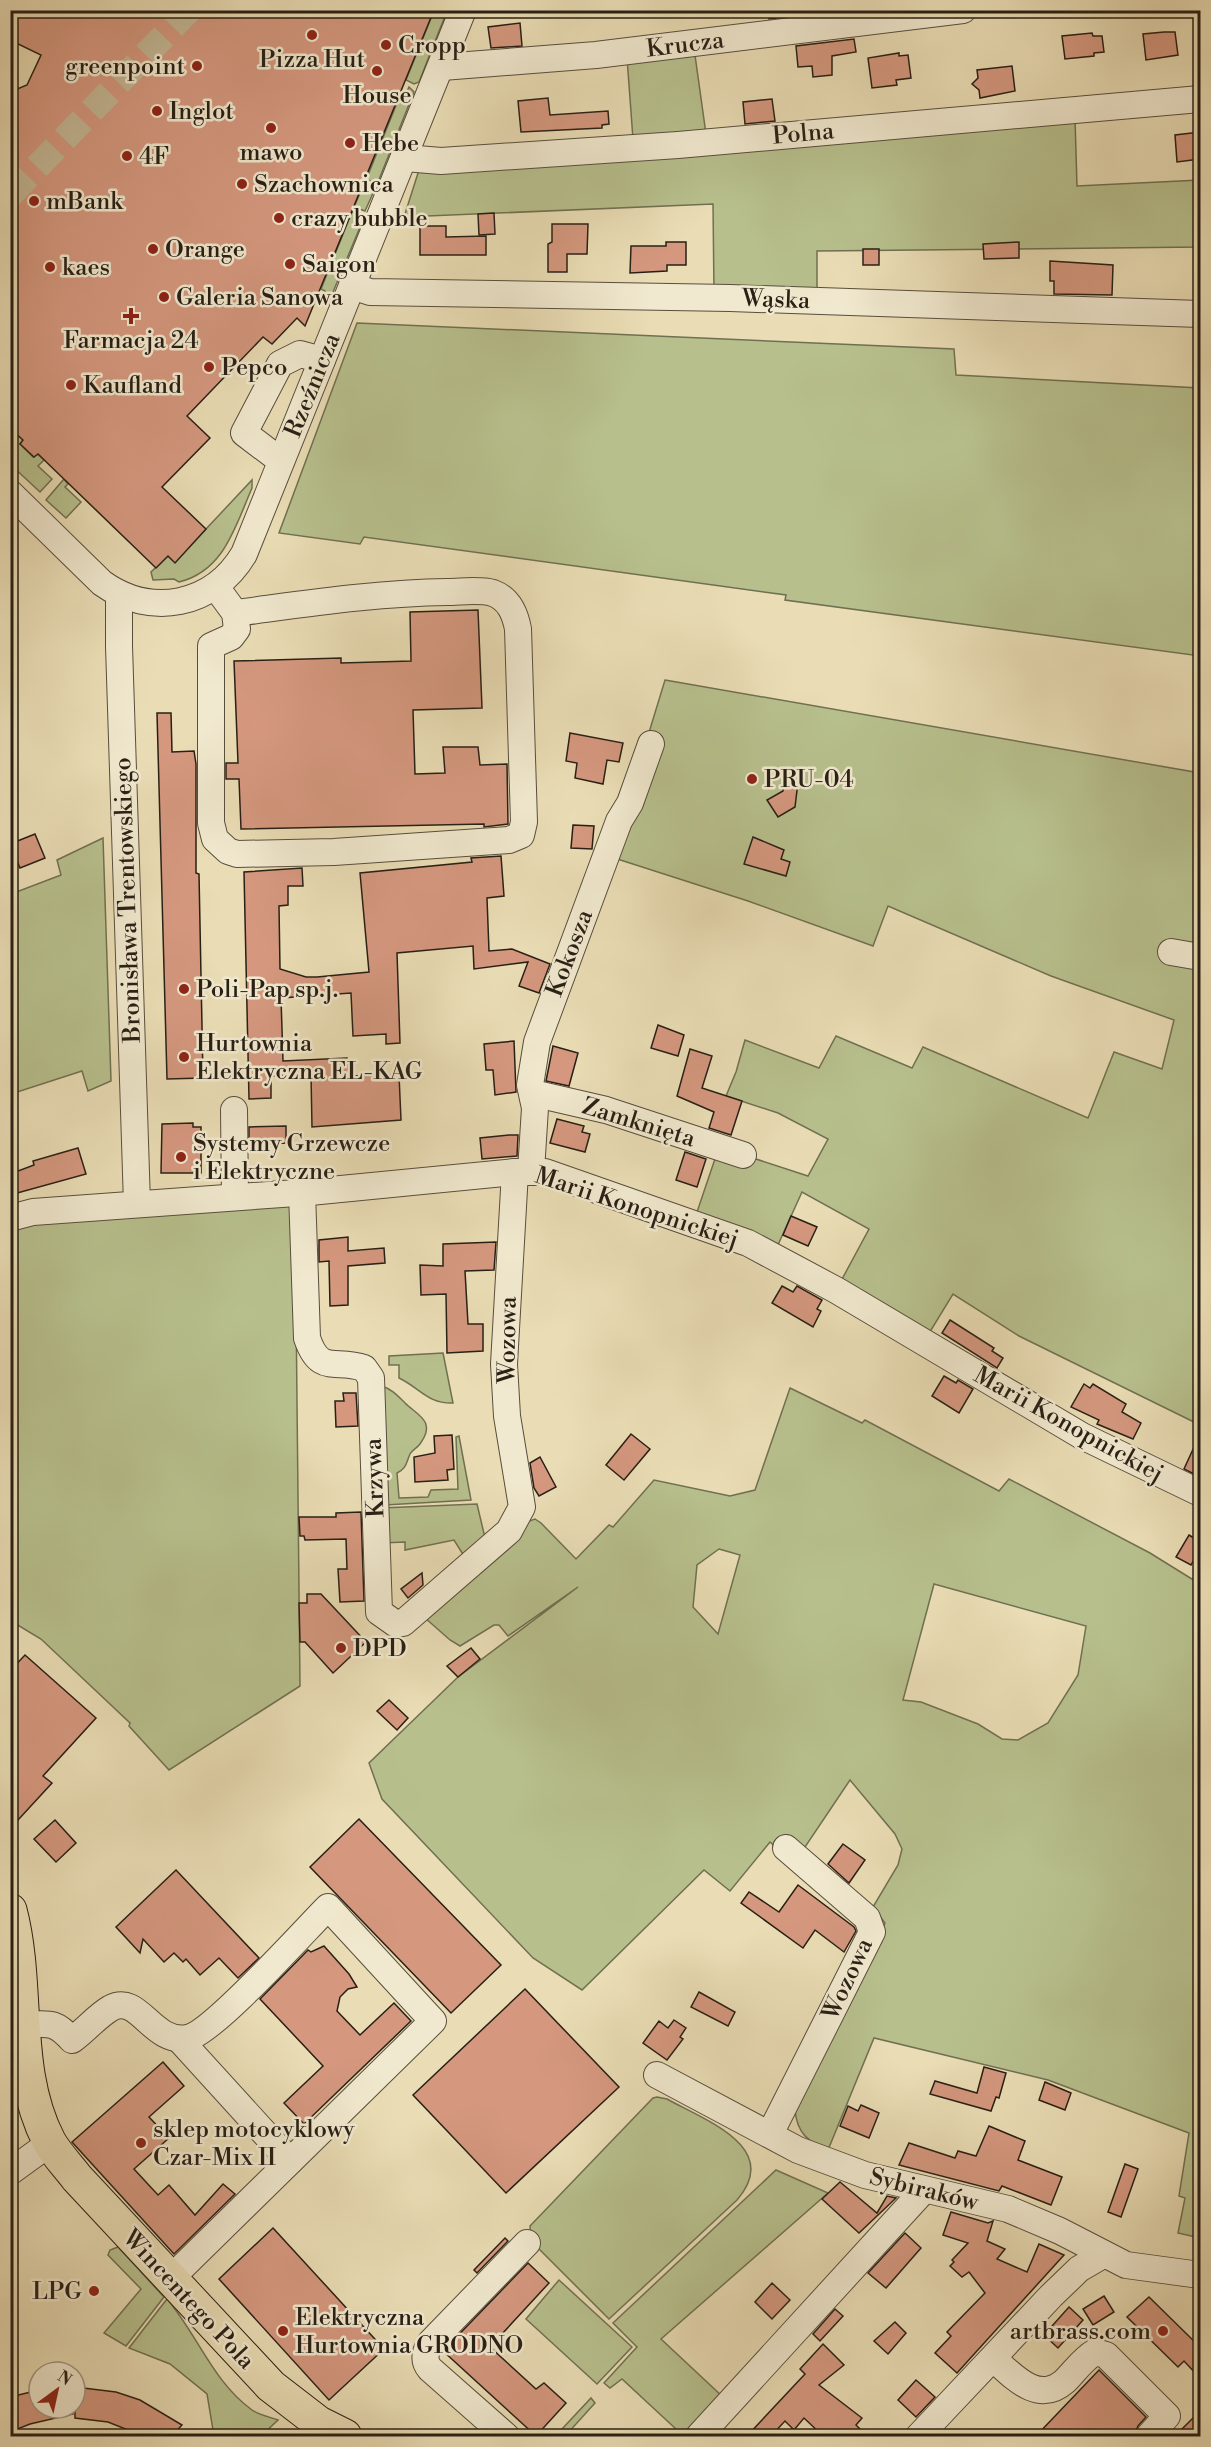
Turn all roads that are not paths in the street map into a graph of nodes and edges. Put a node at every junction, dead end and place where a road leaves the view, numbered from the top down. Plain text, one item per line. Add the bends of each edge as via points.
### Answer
1 (463, 10) edge
2 (963, 10) edge
3 (442, 67) junction
4 (1200, 99) edge
5 (405, 158) junction
6 (352, 286) junction
7 (1200, 314) edge
8 (322, 360) junction
9 (281, 461) junction
10 (10, 493) edge
11 (216, 587) junction
12 (119, 595) junction
13 (235, 613) junction
14 (651, 744) dead end
15 (1171, 951) dead end
16 (1200, 957) edge
17 (533, 1096) junction
18 (234, 1110) dead end
19 (743, 1155) dead end
20 (523, 1171) junction
21 (302, 1192) junction
22 (234, 1197) junction
23 (137, 1204) junction
24 (10, 1218) edge
25 (1200, 1493) edge
26 (522, 1507) joint
27 (786, 1848) dead end
28 (10, 1910) edge
29 (23, 2025) junction
30 (179, 2039) junction
31 (657, 2075) dead end
32 (770, 2134) junction
33 (50, 2143) junction
34 (290, 2161) junction
35 (10, 2172) edge
36 (924, 2190) junction
37 (527, 2243) dead end
38 (1103, 2255) junction
39 (1200, 2275) edge
40 (171, 2278) junction
41 (994, 2358) junction
42 (345, 2436) edge
43 (506, 2436) edge
44 (699, 2436) edge
45 (919, 2436) edge
46 (1149, 2436) edge

1 - 3 street, Rzeźnicza
2 - 3 street, Krucza via 596,55
3 - 5 street, Rzeźnicza
4 - 5 street, Polna via 666,146 441,161
5 - 6 street, Rzeźnicza
6 - 7 street, Wąska via 370,292 730,298
6 - 8 street, Rzeźnicza
8 - 9 street, Rzeźnicza
8 - 9 street via 300,354 280,364 244,433
9 - 11 street, Rzeźnicza via 244,554 234,571
10 - 12 street
11 - 12 street, Rzeźnicza via 184,600 138,601
11 - 13 street
12 - 23 street, Bronisława Trentowskiego
13 - 13 street via 237,629 231,638 211,645 211,823 212,833 221,846 237,854 334,852 514,840 521,835 524,822 518,629 514,612 506,601 480,591 421,592
14 - 17 street, Kokosza via 537,1042 530,1085
15 - 16 street
17 - 19 street, Zamknięta via 606,1110
17 - 20 street, Kokosza
18 - 22 street
20 - 21 street, Marii Konopnickiej
20 - 25 street, Marii Konopnickiej via 545,1172 748,1243 827,1285 1082,1436
20 - 26 street, Wozowa via 504,1364 507,1416
21 - 22 street, Marii Konopnickiej
21 - 26 street, Krzywa via 308,1338 313,1353 323,1363 363,1368 371,1378 379,1612 396,1624 403,1623 509,1531
22 - 23 street, Marii Konopnickiej
23 - 24 street, Marii Konopnickiej via 33,1212
27 - 32 street, Wozowa via 867,1918 872,1932
28 - 29 main road, Wincentego Pola via 19,1958
29 - 30 street via 51,2023 72,2040 113,2007 125,2005 143,2015 158,2031
29 - 33 main road, Wincentego Pola via 32,2095
30 - 34 street
30 - 34 street via 207,2029 328,1907 433,2021
31 - 32 street, Sybiraków
32 - 36 street, Sybiraków via 822,2160
33 - 35 street
33 - 40 main road, Wincentego Pola via 77,2178
34 - 40 street
36 - 38 street, Sybiraków via 1008,2209
36 - 44 street
37 - 43 street via 425,2352 430,2369
38 - 39 street, Sybiraków via 1143,2268
38 - 41 street via 1079,2270 1051,2296
40 - 42 main road, Wincentego Pola via 271,2386
41 - 45 street
41 - 46 street via 1027,2388 1044,2391 1062,2383 1095,2352 1106,2355 1167,2416

